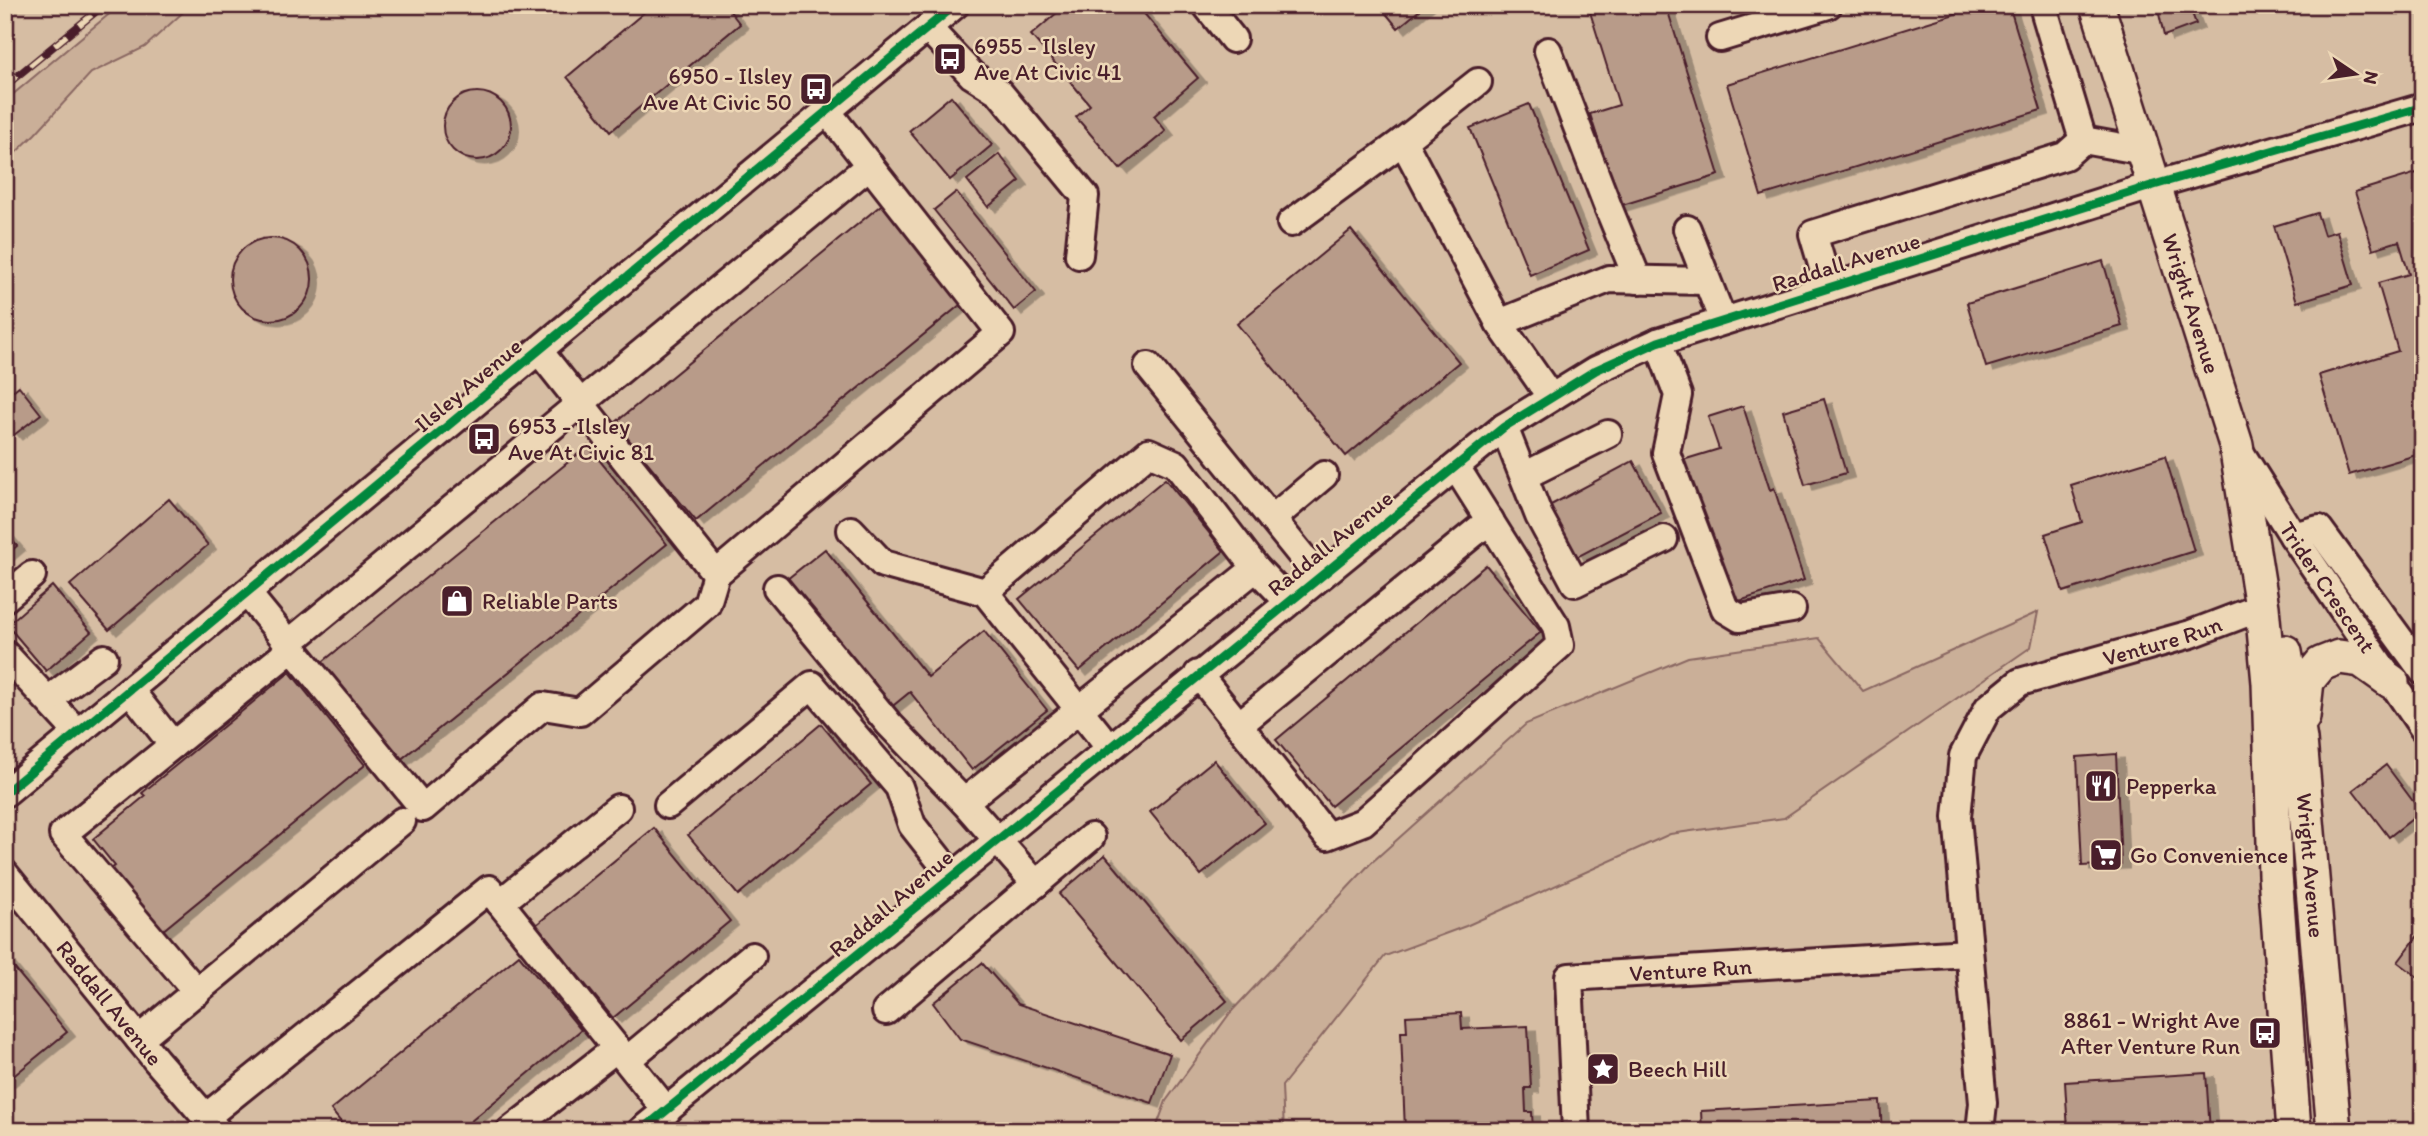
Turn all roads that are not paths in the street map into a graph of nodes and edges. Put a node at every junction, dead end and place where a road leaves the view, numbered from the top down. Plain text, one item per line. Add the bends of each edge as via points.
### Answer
1 (955, 5) edge
2 (1206, 5) edge
3 (1828, 5) edge
4 (2098, 5) edge
5 (2045, 13) dead end
6 (928, 28) junction
7 (1720, 38) dead end
8 (1233, 39) dead end
9 (1548, 51) dead end
10 (1478, 82) dead end
11 (2423, 107) edge
12 (827, 111) junction
13 (1404, 141) junction
14 (2083, 141) junction
15 (2144, 151) junction
16 (870, 165) junction
17 (2154, 186) junction
18 (1291, 223) dead end
19 (1687, 229) dead end
20 (1079, 255) dead end
21 (1639, 280) junction
22 (1706, 281) junction
23 (1829, 288) junction
24 (1723, 321) junction
25 (1499, 323) junction
26 (1658, 342) junction
27 (539, 351) junction
28 (1148, 366) dead end
29 (1550, 396) junction
30 (580, 404) junction
31 (1504, 426) junction
32 (1608, 434) dead end
33 (2236, 445) junction
34 (1456, 467) junction
35 (1324, 475) dead end
36 (1524, 476) junction
37 (1539, 516) junction
38 (1272, 519) junction
39 (1495, 528) junction
40 (851, 530) dead end
41 (2293, 536) junction
42 (1664, 539) dead end
43 (1256, 568) junction
44 (716, 574) junction
45 (32, 575) dead end
46 (1318, 577) junction
47 (777, 588) dead end
48 (985, 592) junction
49 (247, 593) junction
50 (5, 598) edge
51 (1288, 601) junction
52 (2262, 607) junction
53 (1792, 610) dead end
54 (289, 643) junction
55 (5, 654) edge
56 (104, 658) dead end
57 (2423, 671) edge
58 (1198, 674) junction
59 (2392, 682) junction
60 (130, 690) junction
61 (48, 700) junction
62 (1079, 709) junction
63 (2420, 717) edge
64 (1239, 726) junction
65 (78, 733) junction
66 (2300, 740) junction
67 (173, 745) junction
68 (1109, 747) junction
69 (5, 793) edge
70 (964, 802) junction
71 (668, 805) dead end
72 (618, 808) dead end
73 (402, 821) dead end
74 (1091, 837) dead end
75 (998, 839) junction
76 (5, 874) edge
77 (2275, 875) junction
78 (953, 877) junction
79 (1036, 884) junction
80 (500, 903) junction
81 (2315, 914) junction
82 (1968, 953) junction
83 (752, 956) dead end
84 (197, 992) junction
85 (887, 1011) dead end
86 (139, 1039) junction
87 (622, 1054) junction
88 (667, 1111) junction
89 (211, 1124) edge
90 (510, 1131) edge
91 (641, 1131) edge
92 (1576, 1131) edge
93 (1980, 1131) edge
94 (2294, 1131) edge
95 (2334, 1131) edge

1 - 6 street, Ilsley Avenue
2 - 8 street
3 - 7 street
4 - 15 main road, Wright Avenue
5 - 14 street
6 - 12 street, Ilsley Avenue
6 - 20 street via 972,75 999,92 1085,196
9 - 21 street
10 - 13 street
11 - 17 street, Raddall Avenue
12 - 16 street
12 - 27 street, Ilsley Avenue
13 - 18 street
13 - 25 street
14 - 15 street
14 - 23 street via 2065,156 1813,234
15 - 17 main road, Wright Avenue
16 - 30 street
16 - 44 street via 1001,333
17 - 23 street, Raddall Avenue
17 - 33 main road, Wright Avenue
19 - 22 street
21 - 22 street
21 - 25 street via 1609,279
22 - 24 street
23 - 24 street, Raddall Avenue
24 - 26 street, Raddall Avenue
25 - 29 street
26 - 29 street, Raddall Avenue
26 - 53 street via 1678,395 1666,453 1725,609 1740,618
27 - 30 street
27 - 49 street, Ilsley Avenue
28 - 38 street
29 - 31 street, Raddall Avenue
30 - 44 street
30 - 54 street
31 - 34 street, Raddall Avenue
31 - 36 street
32 - 36 street
33 - 41 street, Trider Crescent
33 - 52 main road, Wright Avenue
34 - 39 street
34 - 46 street, Raddall Avenue
35 - 38 street
36 - 37 street
37 - 39 street
37 - 42 street via 1576,583
38 - 46 street
39 - 64 street
39 - 64 street via 1556,626 1560,645 1363,822 1327,836
40 - 48 street via 883,564
41 - 57 street via 2319,529
41 - 59 street, Trider Crescent
43 - 48 street via 1176,464 1149,452
43 - 51 street
43 - 62 street
44 - 54 street via 708,604 580,712 543,706 423,808
45 - 50 street
46 - 51 street, Raddall Avenue
47 - 70 street via 889,724
48 - 62 street
49 - 54 street
49 - 60 street, Ilsley Avenue
51 - 58 street, Raddall Avenue
52 - 66 main road, Wright Avenue via 2281,631
52 - 77 main road, Wright Avenue
52 - 82 street, Venture Run via 2190,635 2020,682 1989,708 1963,755 1957,817
54 - 67 street via 283,656
55 - 61 street
56 - 61 street
58 - 64 street
58 - 68 street, Raddall Avenue
59 - 63 street, Trider Crescent
59 - 66 main road via 2361,660 2339,657 2321,664 2307,681
60 - 65 street, Ilsley Avenue
60 - 67 street
61 - 65 street
62 - 68 street
62 - 70 street
65 - 69 street, Ilsley Avenue
66 - 81 main road, Wright Avenue
67 - 84 street via 63,834
68 - 75 street, Raddall Avenue
70 - 75 street
71 - 78 street via 812,685 899,787 912,825
72 - 80 street
73 - 84 street
74 - 79 street
75 - 78 street, Raddall Avenue
75 - 79 street
76 - 86 street, Raddall Avenue
77 - 81 main road via 2295,884
77 - 94 main road, Wright Avenue
78 - 88 street, Raddall Avenue
79 - 85 street
80 - 87 street
80 - 89 street via 489,889
81 - 95 main road, Wright Avenue
82 - 92 street, Venture Run via 1569,977
82 - 93 street, Venture Run via 1983,1103
83 - 87 street
84 - 86 street
86 - 89 street, Raddall Avenue
87 - 88 street
87 - 90 street
88 - 91 street, Raddall Avenue

